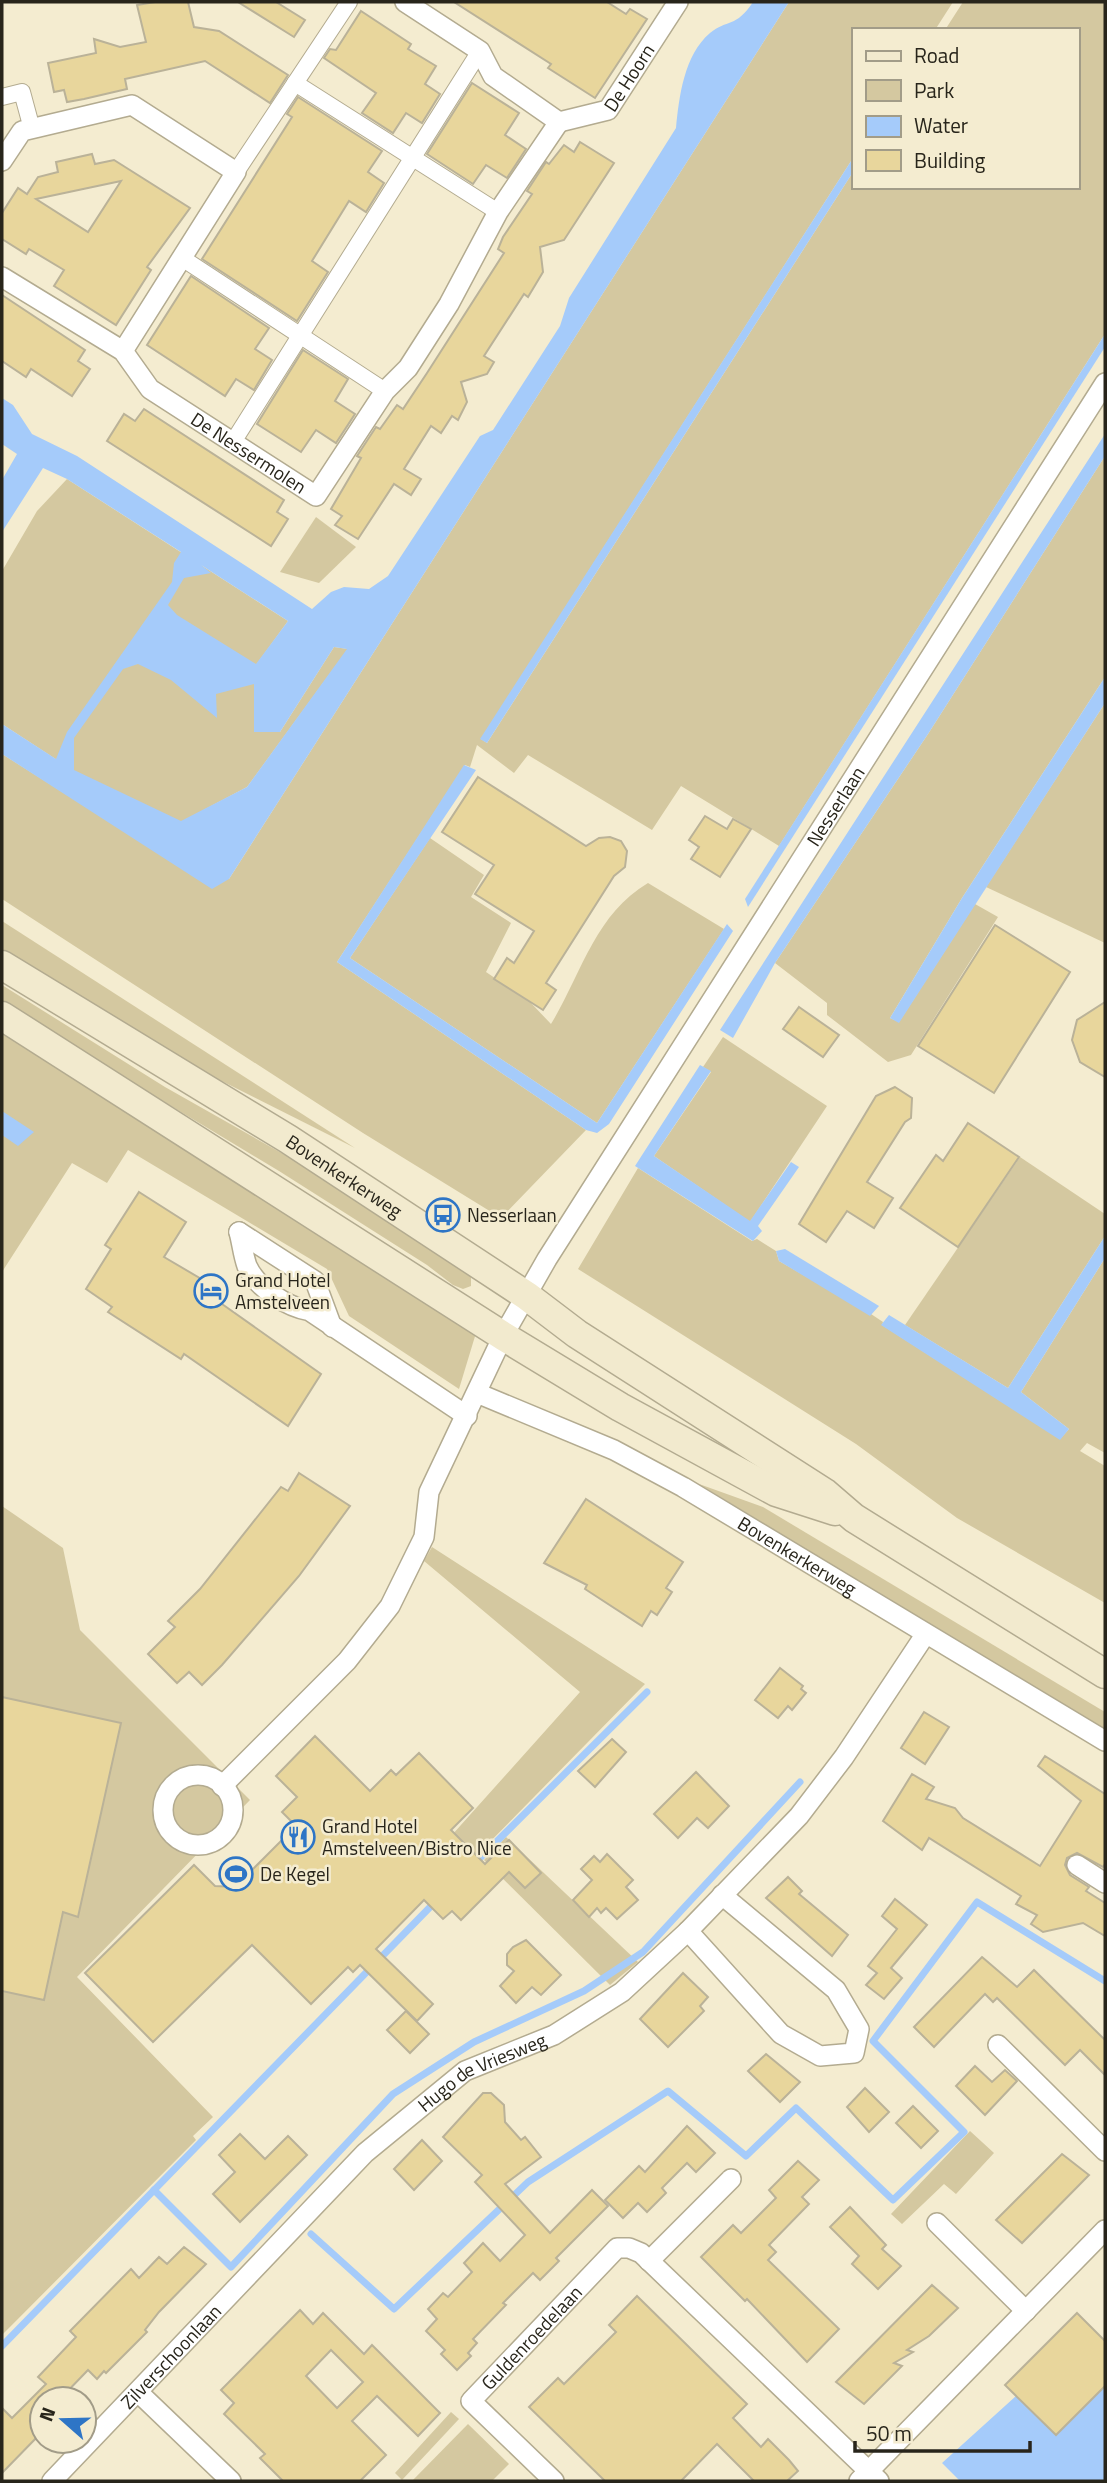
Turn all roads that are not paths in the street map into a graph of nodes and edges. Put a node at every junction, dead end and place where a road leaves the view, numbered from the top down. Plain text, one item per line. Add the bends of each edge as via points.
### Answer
1 (349, 2) edge
2 (405, 2) edge
3 (678, 2) edge
4 (480, 51) junction
5 (295, 83) junction
6 (2, 97) edge
7 (559, 122) junction
8 (32, 129) junction
9 (412, 158) junction
10 (2, 161) edge
11 (236, 172) junction
12 (498, 212) junction
13 (182, 258) junction
14 (2, 277) edge
15 (300, 338) junction
16 (123, 351) junction
17 (1105, 383) edge
18 (385, 391) junction
19 (233, 442) junction
20 (2, 965) edge
21 (2, 1016) edge
22 (527, 1296) junction
23 (332, 1327) junction
24 (503, 1336) junction
25 (477, 1392) junction
26 (467, 1416) junction
27 (854, 1518) junction
28 (925, 1635) junction
29 (1105, 1674) edge
30 (1105, 1741) edge
31 (222, 1786) dead end
32 (1077, 1865) dead end
33 (1105, 1883) edge
34 (722, 1895) junction
35 (688, 1931) junction
36 (998, 2045) dead end
37 (1105, 2151) edge
38 (731, 2179) dead end
39 (937, 2223) dead end
40 (1105, 2230) edge
41 (290, 2234) joint
42 (649, 2262) junction
43 (1026, 2311) junction
44 (138, 2392) junction
45 (869, 2478) edge
46 (52, 2481) edge
47 (231, 2481) edge
48 (554, 2481) edge

1 - 5 street
2 - 4 street
3 - 7 street, De Hoorn via 608,110
4 - 7 street via 493,76
4 - 9 street
5 - 9 street
5 - 11 street
6 - 8 street via 22,92
7 - 12 street, De Nessermolen
8 - 10 street via 22,131
8 - 11 street via 132,106
9 - 12 street
9 - 15 street
11 - 13 street
12 - 18 street, De Nessermolen via 442,315 408,368
13 - 15 street
13 - 16 street
14 - 16 street, De Nessermolen
15 - 18 street
15 - 19 street
16 - 19 street, De Nessermolen via 150,388
17 - 22 street, Nesserlaan
18 - 19 street, De Nessermolen via 316,496
20 - 22 main road, Bovenkerkerweg via 288,1139
21 - 24 main road, Bovenkerkerweg
22 - 24 street, Nesserlaan
22 - 27 main road, Bovenkerkerweg via 577,1334 825,1493
23 - 23 street via 261,1286 247,1267 239,1232 315,1281
23 - 26 street
24 - 25 street
24 - 27 main road, Bovenkerkerweg via 620,1407 776,1492
25 - 26 street
25 - 28 street, Bovenkerkerweg via 614,1450 683,1487
26 - 31 street via 429,1492 424,1537 390,1606 347,1661
27 - 29 main road, Bovenkerkerweg
28 - 30 street, Bovenkerkerweg
28 - 34 street, Hugo de Vriesweg via 799,1816
32 - 33 street
34 - 35 street, Hugo de Vriesweg
34 - 35 street via 836,1990 859,2029 855,2053 820,2056 781,2034
35 - 41 street, Hugo de Vriesweg via 622,1992 565,2028 465,2071 365,2153
36 - 37 street
38 - 42 street
39 - 43 street
40 - 43 street
41 - 44 street, Zilverschoonlaan
42 - 45 street, Guldenroedelaan
42 - 48 street, Guldenroedelaan via 641,2253 617,2248 471,2401
43 - 45 street
44 - 46 street, Zilverschoonlaan
44 - 47 street

